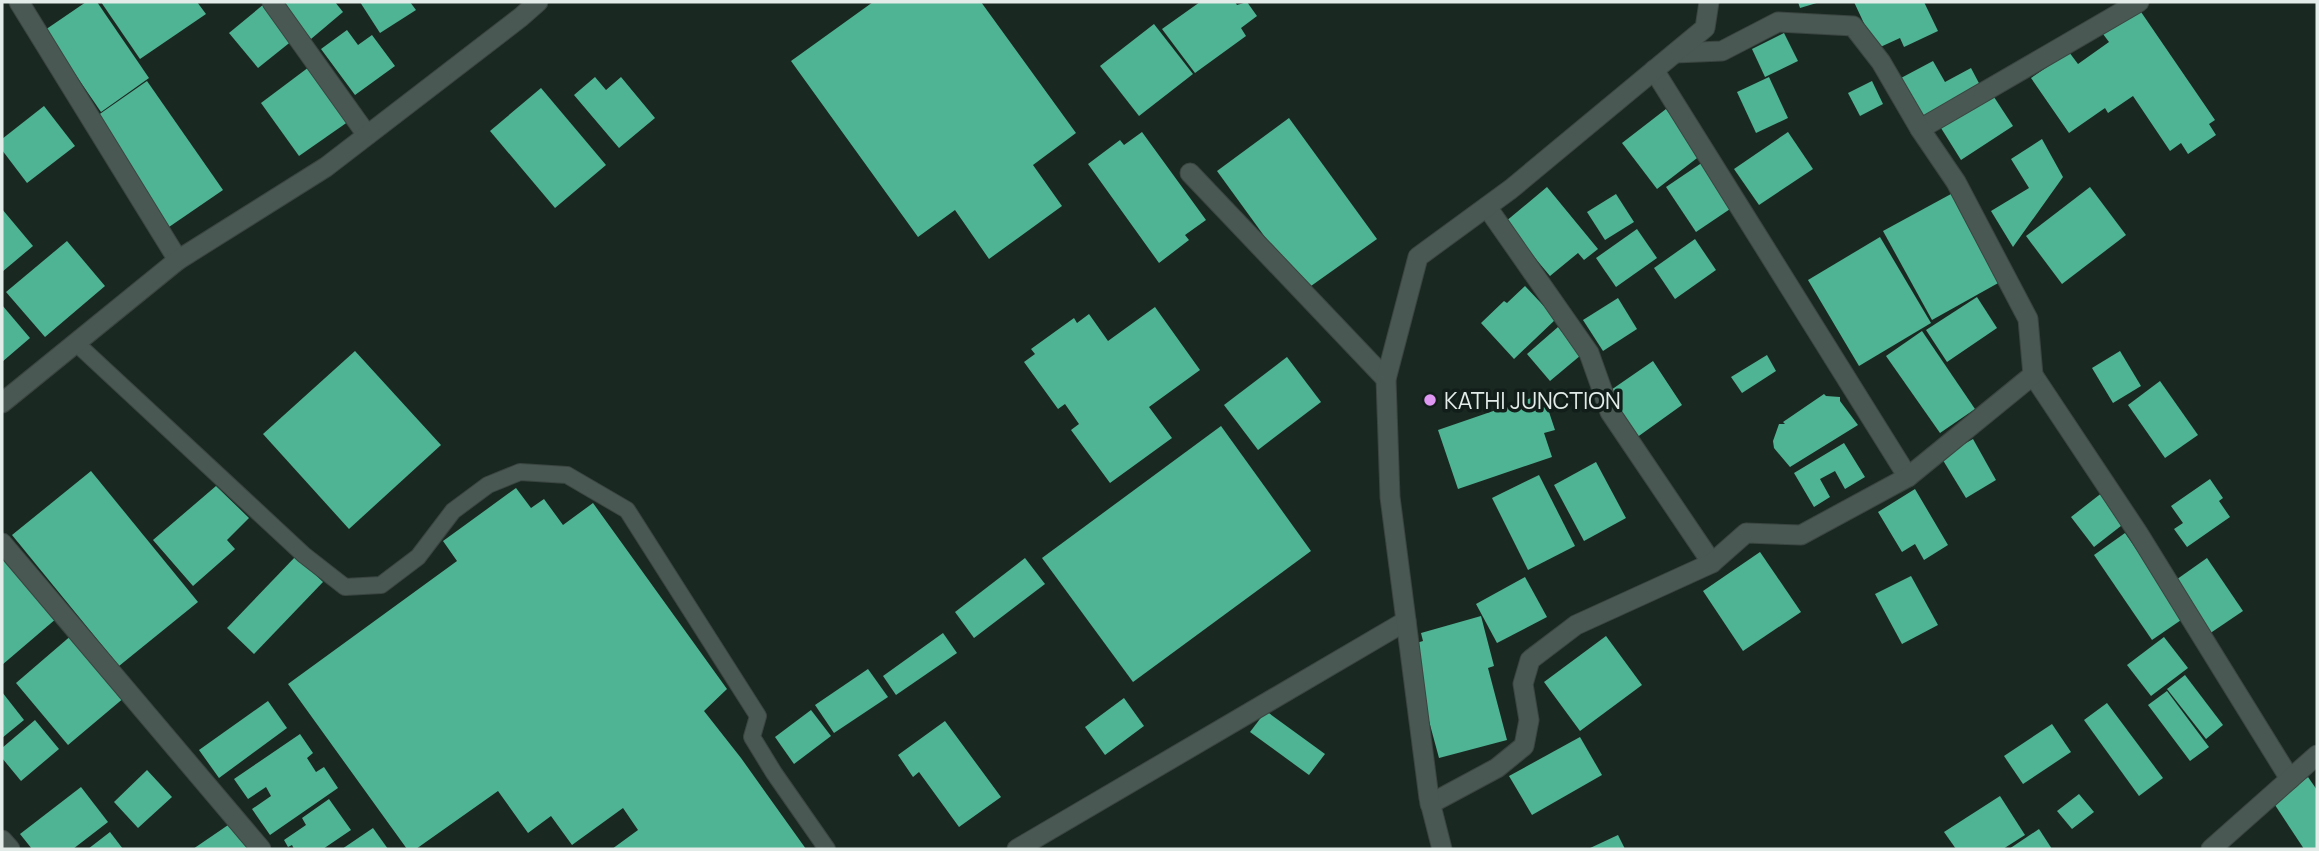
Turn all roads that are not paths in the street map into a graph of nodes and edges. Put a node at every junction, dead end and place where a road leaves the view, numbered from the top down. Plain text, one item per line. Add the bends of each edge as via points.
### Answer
1 (19, 2) edge
2 (272, 2) edge
3 (538, 2) edge
4 (1709, 2) edge
5 (2139, 2) edge
6 (1675, 53) junction
7 (1654, 70) junction
8 (1920, 129) junction
9 (367, 135) junction
10 (1190, 173) dead end
11 (1487, 207) junction
12 (178, 260) junction
13 (76, 343) junction
14 (2034, 375) junction
15 (1386, 379) junction
16 (2, 403) edge
17 (1908, 477) junction
18 (2, 544) edge
19 (1712, 563) junction
20 (1406, 621) junction
21 (2317, 755) edge
22 (2290, 779) junction
23 (1430, 804) junction
24 (2, 840) edge
25 (10, 849) edge
26 (261, 849) edge
27 (827, 849) edge
28 (1017, 849) edge
29 (1442, 849) edge
30 (2211, 849) edge

1 - 12 street
2 - 9 street
3 - 9 street
4 - 6 street via 1704,28
5 - 8 street
6 - 7 street
6 - 8 street via 1722,51 1778,22 1853,26 1881,62
7 - 11 street
7 - 17 street
8 - 14 street via 1956,182 2028,319
9 - 12 street via 326,167
10 - 15 street
11 - 15 street via 1418,257
11 - 19 street via 1589,353 1611,412
12 - 13 street
13 - 16 street
13 - 27 lane via 304,555 345,587 381,585 418,557 453,511 488,485 520,472 567,475 627,510 758,716 752,737
14 - 17 street
14 - 22 street
15 - 20 street via 1390,497
17 - 19 street via 1801,535 1746,533
18 - 26 street
19 - 23 street via 1576,625 1531,660 1523,684 1530,720 1524,746 1497,768
20 - 23 street
20 - 28 street
21 - 22 street
22 - 30 street
23 - 29 street
24 - 25 street

